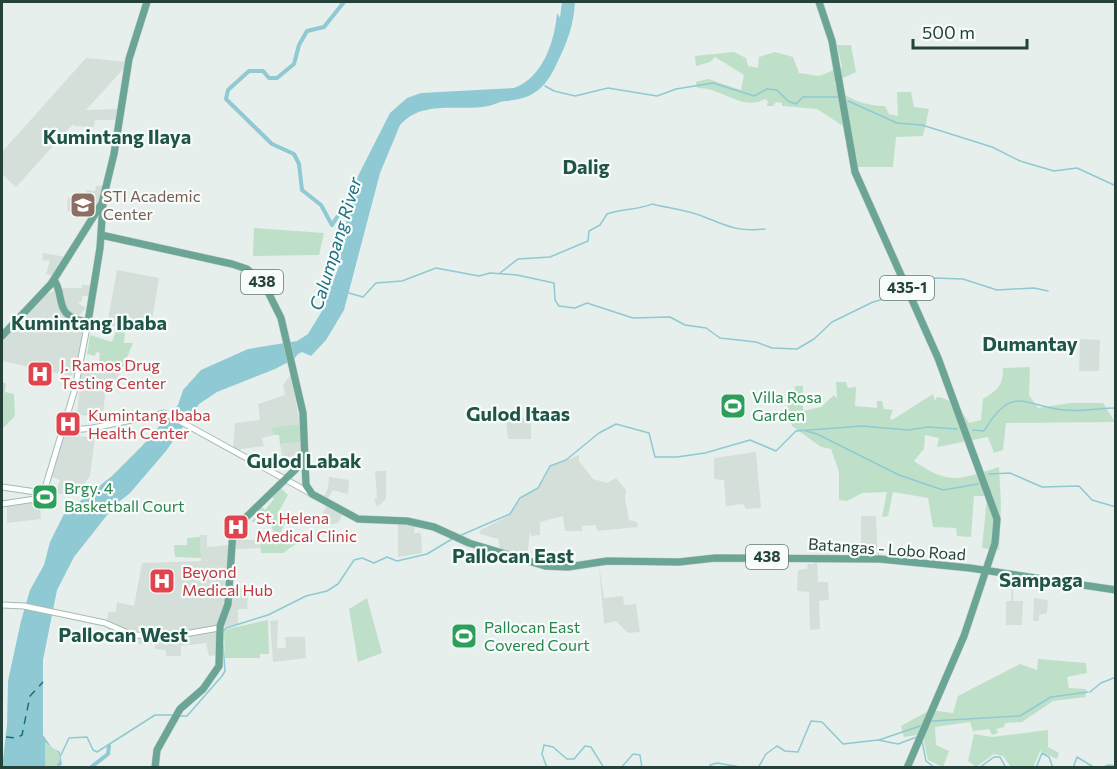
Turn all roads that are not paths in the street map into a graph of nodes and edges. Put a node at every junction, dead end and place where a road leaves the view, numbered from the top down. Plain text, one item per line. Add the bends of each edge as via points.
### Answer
1 (147, 2) edge
2 (819, 2) edge
3 (101, 207) junction
4 (101, 235) junction
5 (54, 280) junction
6 (88, 322) junction
7 (2, 336) edge
8 (79, 372) junction
9 (70, 378) dead end
10 (64, 429) junction
11 (303, 462) junction
12 (283, 479) junction
13 (2, 487) edge
14 (312, 494) junction
15 (42, 495) junction
16 (2, 504) edge
17 (986, 571) junction
18 (1116, 591) edge
19 (2, 606) edge
20 (219, 628) junction
21 (155, 768) edge
22 (907, 768) edge

1 - 3 main road via 130,55
2 - 17 main road, 435-1 via 832,40 855,172 937,357 996,509 997,533
3 - 4 main road
3 - 5 main road
4 - 6 main road
4 - 11 main road, 438 via 228,263 247,270 270,294 286,340 303,413
5 - 6 main road via 62,308 76,320
5 - 7 main road
6 - 8 main road
8 - 9 main road
8 - 10 main road
10 - 12 main road via 99,427 165,414
10 - 15 main road
11 - 12 main road
11 - 14 main road, 438 via 305,482
12 - 14 main road
12 - 20 main road via 232,530 228,604
13 - 15 main road
14 - 17 main road, Batangas - Lobo Road / 438 via 358,519 412,522 438,528 538,565 555,567 606,561 809,557 880,559
15 - 16 main road
17 - 18 main road, Batangas - Lobo Road / 438
17 - 22 main road via 964,636
19 - 20 main road via 99,623 127,634 177,636
20 - 21 main road via 218,668 176,715 156,753

